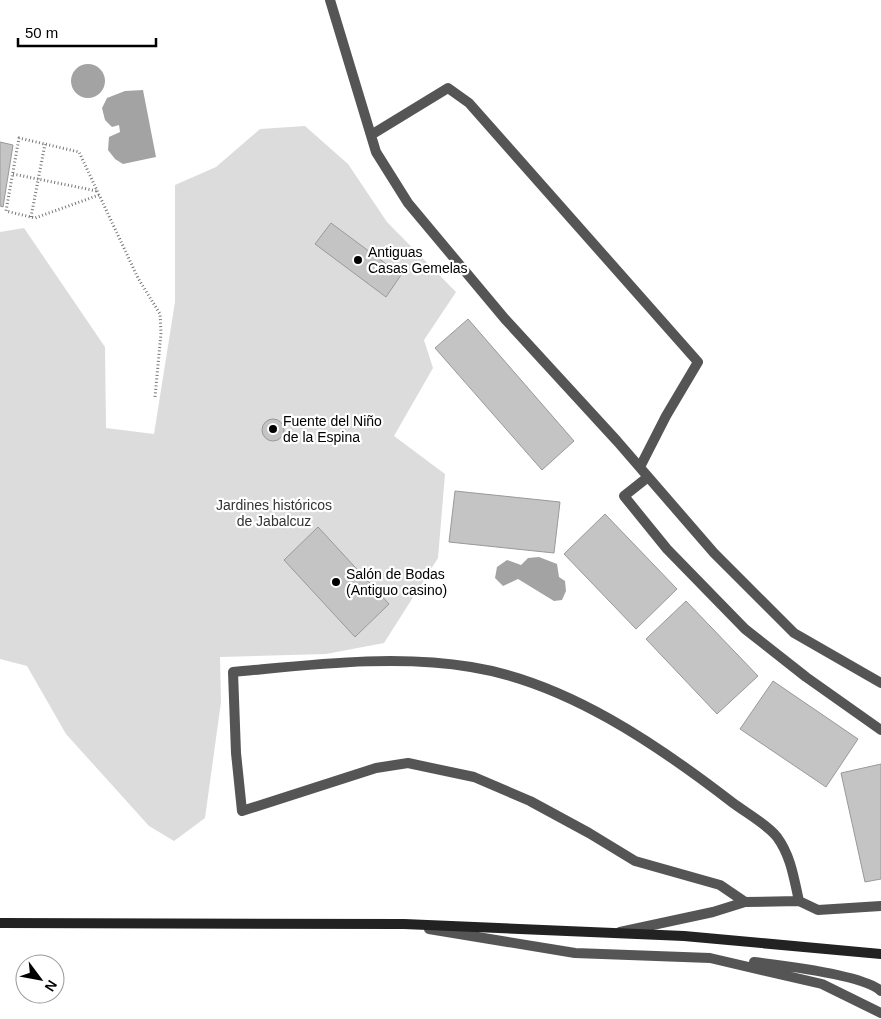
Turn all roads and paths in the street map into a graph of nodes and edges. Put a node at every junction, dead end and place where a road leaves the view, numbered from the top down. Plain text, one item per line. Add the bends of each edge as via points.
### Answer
1 (330, 0) edge
2 (371, 135) junction
3 (45, 144) junction
4 (13, 174) junction
5 (38, 179) junction
6 (97, 191) junction
7 (99, 195) junction
8 (30, 217) junction
9 (155, 397) dead end
10 (640, 467) junction
11 (648, 477) junction
12 (881, 683) edge
13 (881, 730) edge
14 (799, 901) junction
15 (745, 902) junction
16 (881, 906) edge
17 (0, 923) edge
18 (404, 924) junction
19 (614, 933) junction
20 (881, 954) edge
21 (710, 958) junction
22 (881, 990) edge
23 (881, 1013) edge

1 - 2 street
2 - 10 street via 376,152 408,204 505,318
2 - 10 street via 448,88 468,104 698,362
3 - 4 path via 19,138
3 - 5 path
3 - 6 path via 79,152
4 - 5 path
4 - 8 path via 6,211
5 - 6 path
5 - 8 path
6 - 7 path
7 - 8 path
7 - 9 path via 138,278 160,314
10 - 11 street
11 - 12 street via 714,553 794,632
11 - 13 street via 624,496 667,549 745,629
14 - 15 street
14 - 15 street via 789,858 777,836 643,738 591,709 528,682 471,666 391,661 233,672 242,811 376,768 408,763 474,777 530,801 635,861 720,885
14 - 16 street via 818,910
15 - 19 street
17 - 18 main road
18 - 19 main road
18 - 21 street via 575,953
19 - 20 main road
21 - 22 street via 827,974 874,984
21 - 23 street via 822,984

